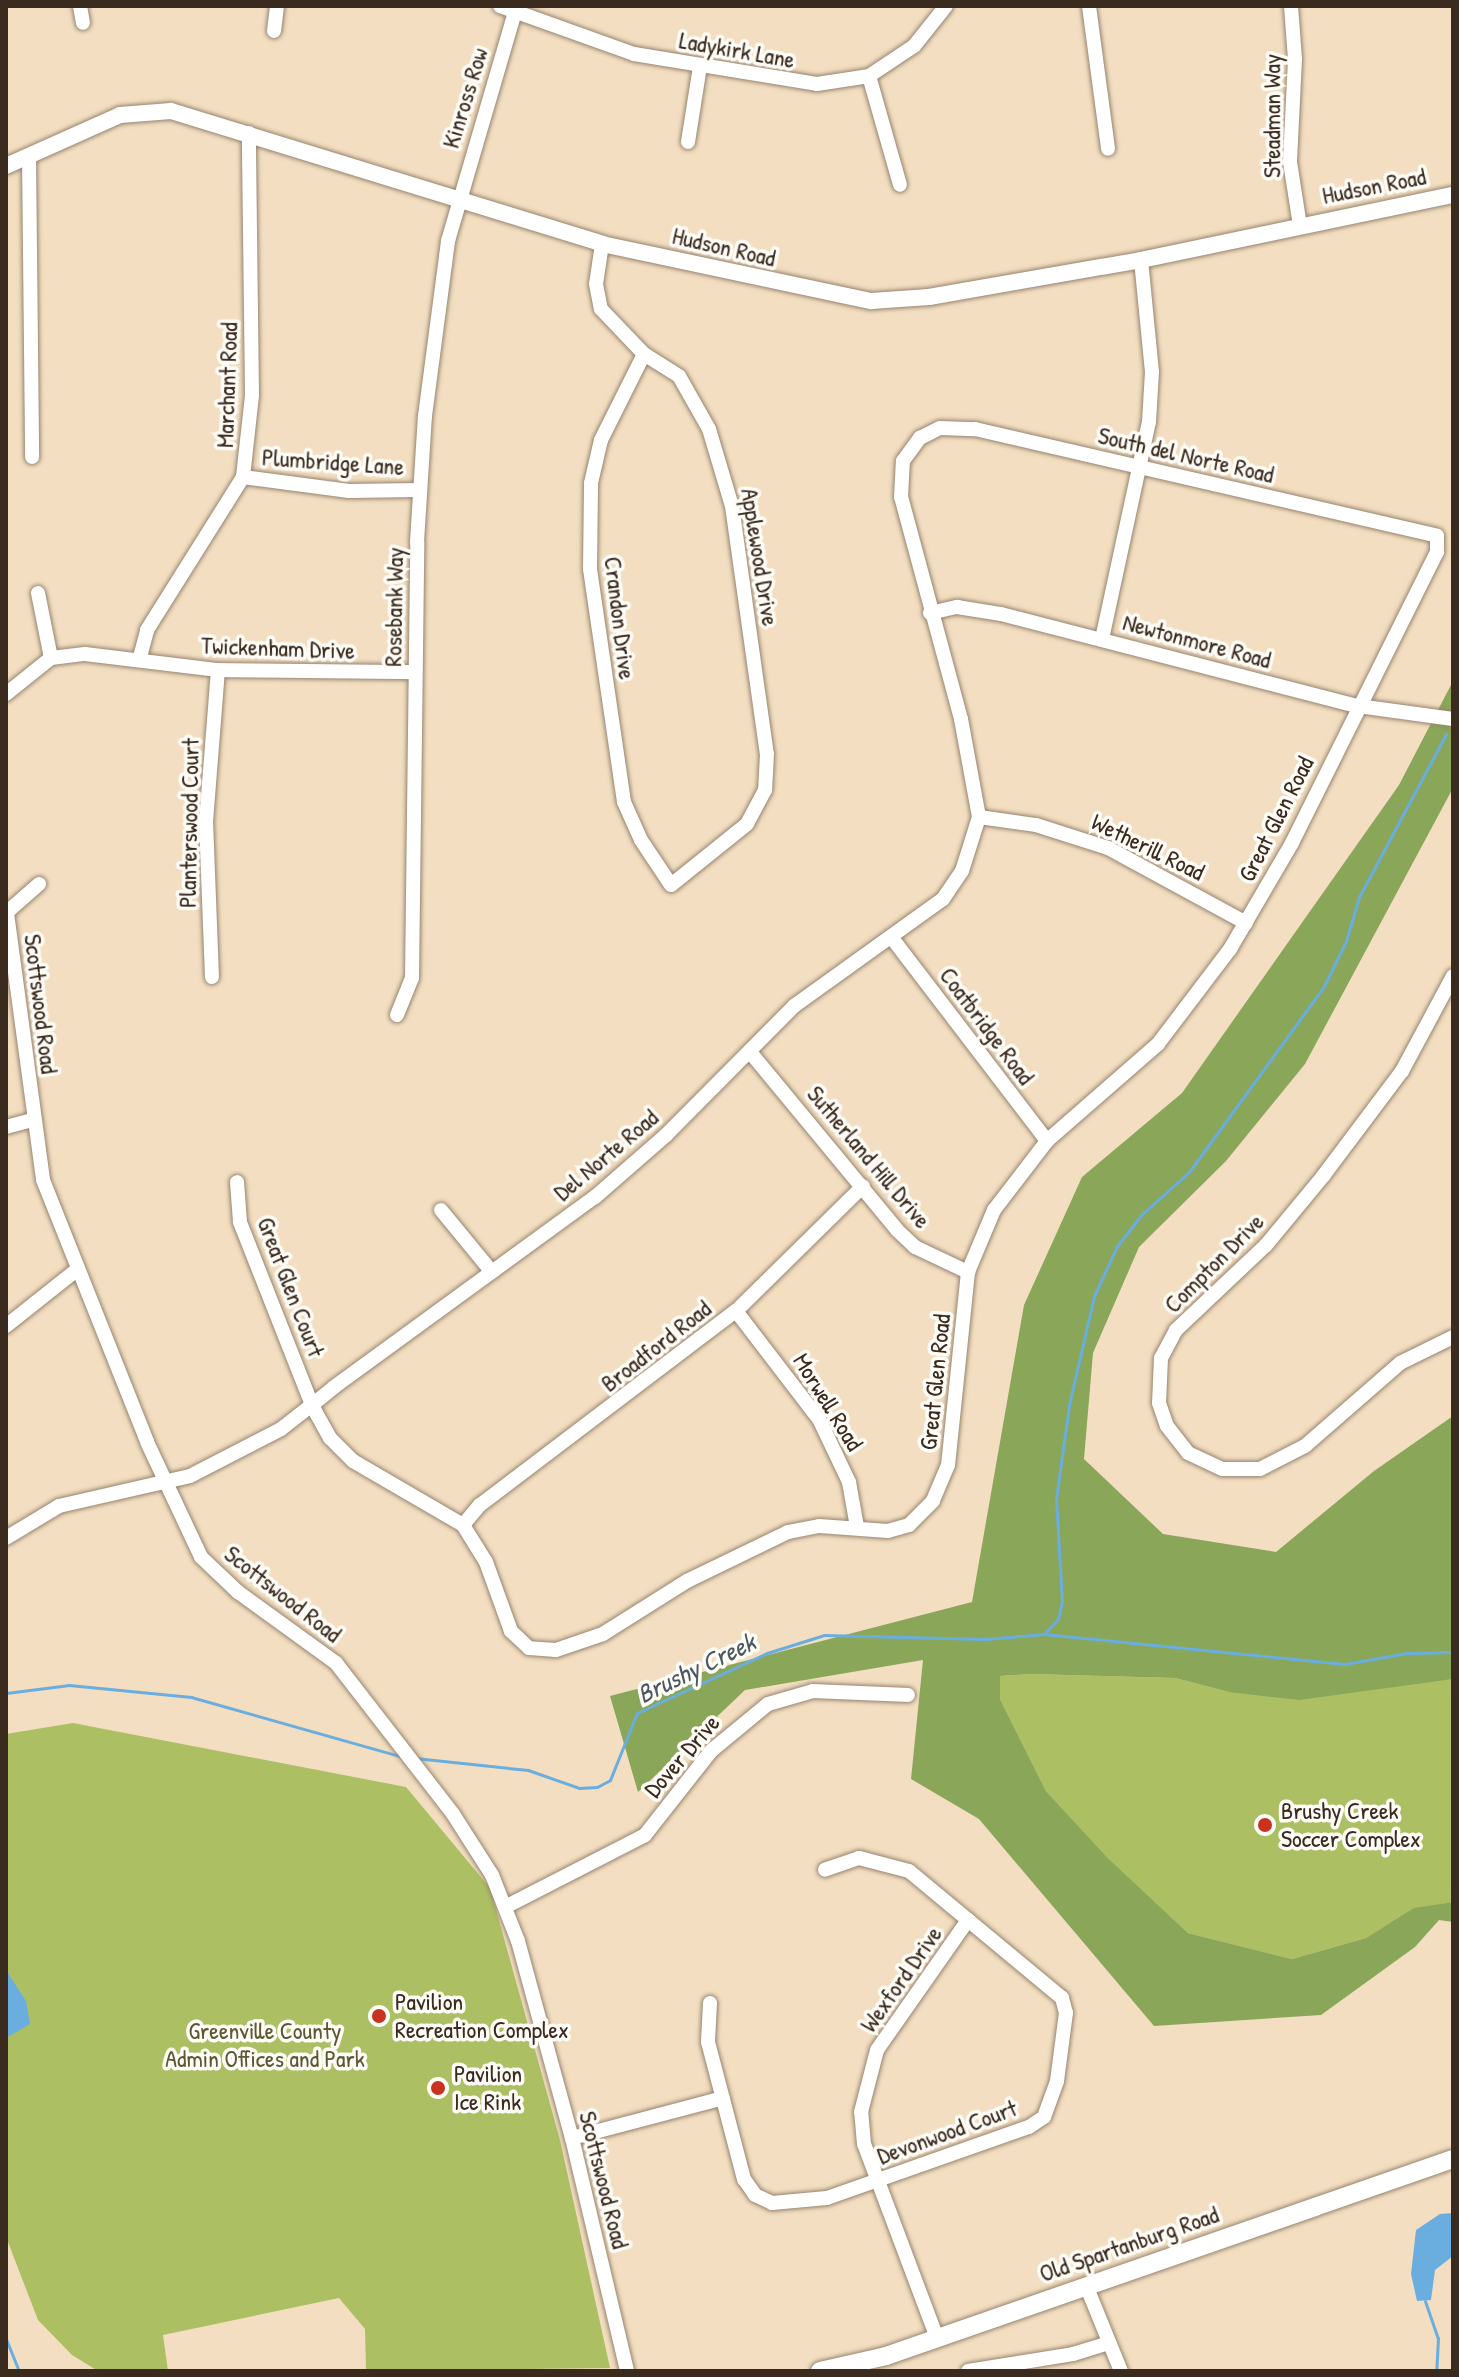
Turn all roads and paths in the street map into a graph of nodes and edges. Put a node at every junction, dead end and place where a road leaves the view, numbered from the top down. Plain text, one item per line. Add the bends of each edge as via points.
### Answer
1 (80, 6) edge
2 (277, 6) edge
3 (500, 6) edge
4 (946, 6) edge
5 (1089, 6) edge
6 (1291, 6) edge
7 (515, 12) junction
8 (83, 23) dead end
9 (274, 31) dead end
10 (700, 66) junction
11 (869, 76) junction
12 (249, 133) junction
13 (688, 142) dead end
14 (1108, 149) dead end
15 (29, 156) junction
16 (6, 166) edge
17 (900, 185) dead end
18 (1453, 195) edge
19 (459, 199) junction
20 (1300, 226) junction
21 (602, 244) junction
22 (1141, 260) junction
23 (644, 354) junction
24 (32, 457) dead end
25 (1142, 466) junction
26 (243, 477) junction
27 (419, 490) junction
28 (38, 593) dead end
29 (930, 613) junction
30 (1102, 639) junction
31 (140, 657) junction
32 (51, 658) junction
33 (218, 670) junction
34 (415, 672) junction
35 (6, 694) edge
36 (1358, 706) junction
37 (1453, 719) edge
38 (979, 817) junction
39 (39, 884) dead end
40 (671, 885) joint
41 (6, 913) edge
42 (1246, 923) junction
43 (892, 938) junction
44 (1453, 976) edge
45 (212, 977) dead end
46 (397, 1015) dead end
47 (750, 1052) junction
48 (33, 1120) junction
49 (6, 1127) edge
50 (1047, 1141) junction
51 (237, 1182) dead end
52 (863, 1186) junction
53 (441, 1210) dead end
54 (78, 1269) junction
55 (492, 1272) junction
56 (968, 1272) junction
57 (736, 1311) junction
58 (6, 1326) edge
59 (1453, 1337) edge
60 (312, 1405) junction
61 (165, 1482) junction
62 (463, 1525) junction
63 (857, 1527) junction
64 (6, 1538) edge
65 (908, 1695) dead end
66 (825, 1870) dead end
67 (507, 1906) junction
68 (968, 1920) junction
69 (710, 2003) dead end
70 (723, 2098) junction
71 (572, 2138) junction
72 (1453, 2159) edge
73 (878, 2181) junction
74 (1086, 2285) junction
75 (937, 2338) junction
76 (1109, 2343) junction
77 (627, 2371) edge
78 (820, 2371) edge
79 (968, 2371) edge
80 (1121, 2371) edge

1 - 8 street
2 - 9 street
3 - 7 street, Ladykirk Lane
4 - 11 street, Ladykirk Lane via 914,46
5 - 14 street
6 - 20 street, Steadman Way via 1295,59 1290,162
7 - 10 street, Ladykirk Lane via 634,54
7 - 19 street, Kinross Row
10 - 11 street, Ladykirk Lane via 804,84
10 - 13 street
11 - 17 street
12 - 15 street, Hudson Road via 184,113 140,111 97,123
12 - 19 street, Hudson Road
12 - 26 street, Marchant Road via 252,395
15 - 16 street, Hudson Road
15 - 24 street
18 - 20 street, Hudson Road
19 - 21 street, Hudson Road
19 - 27 street, Rosebank Way via 448,241
20 - 22 street, Hudson Road
21 - 22 street, Hudson Road via 871,301 929,297
21 - 23 street, Applewood Drive via 596,284 601,309
22 - 25 street via 1152,372
23 - 40 street, Crandon Drive via 601,440 591,483 590,569 624,802
23 - 40 street, Applewood Drive via 679,376 709,429 732,506 767,754 765,790 747,824
25 - 29 street, South del Norte Road via 975,429 926,433 907,454 899,482
25 - 30 street
25 - 36 street, South del Norte Road via 1437,536 1437,552
26 - 27 street, Plumbridge Lane via 349,491
26 - 31 street, Marchant Road via 147,630
27 - 34 street, Rosebank Way
28 - 32 street
29 - 30 street, Newtonmore Road via 974,609
29 - 38 street, Del Norte Road via 977,783
30 - 36 street, Newtonmore Road
31 - 32 street, Twickenham Drive
31 - 33 street, Twickenham Drive
32 - 35 street
33 - 34 street, Twickenham Drive
33 - 45 street, Planterswood Court via 206,822
34 - 46 street, Rosebank Way via 412,978
36 - 37 street, Newtonmore Road
36 - 42 street, Great Glen Road via 1292,843
38 - 42 street, Wetherill Road via 1036,825 1108,848
38 - 43 street, Del Norte Road via 953,886
39 - 41 street
41 - 48 street, Scottswood Road
42 - 50 street, Great Glen Road via 1158,1044
43 - 47 street, Del Norte Road via 794,1006
43 - 50 street, Coatbridge Road
44 - 59 street, Compton Drive via 1402,1071 1324,1175 1266,1245 1176,1330 1161,1358 1159,1403 1176,1440 1203,1463 1260,1469 1305,1446 1400,1363
47 - 52 street, Sutherland Hill Drive
47 - 55 street, Del Norte Road via 627,1171
48 - 49 street
48 - 54 street, Scottswood Road via 43,1180
50 - 56 street, Great Glen Road via 1000,1198
51 - 60 street, Great Glen Court via 240,1222
52 - 56 street, Sutherland Hill Drive via 908,1241
52 - 57 street, Broadford Road
53 - 55 street
54 - 58 street
54 - 61 street, Scottswood Road
55 - 60 street, Del Norte Road
56 - 63 street, Great Glen Road via 953,1436 940,1488 909,1525 888,1531
57 - 62 street, Broadford Road via 480,1505
57 - 63 street, Morwell Road via 819,1419 849,1482
60 - 61 street, Del Norte Road via 240,1454
60 - 62 street, Great Glen Road via 330,1438 353,1461
61 - 64 street, Del Norte Road via 59,1506
61 - 67 street, Scottswood Road via 185,1530 212,1569 336,1663 475,1845
62 - 63 street, Great Glen Road via 486,1562 511,1631 539,1651 567,1648 603,1634 687,1581 788,1532
65 - 67 street, Dover Drive via 813,1691 768,1704 711,1751 649,1832
66 - 68 street, Devonwood Court via 859,1858 896,1865 919,1877
67 - 71 street, Scottswood Road
68 - 73 street, Wexford Drive via 887,2034 869,2069 862,2129
68 - 73 street, Devonwood Court via 1064,2003 1053,2100 1044,2117 1029,2127
69 - 70 street, Devonwood Court via 706,2028
70 - 71 street
70 - 73 street, Devonwood Court via 744,2179 762,2199 809,2203
71 - 77 street, Scottswood Road
72 - 74 main road, Old Spartanburg Road
73 - 75 street, Wexford Drive
74 - 75 main road, Old Spartanburg Road
74 - 76 street
75 - 78 main road, Old Spartanburg Road
76 - 79 street
76 - 80 street

